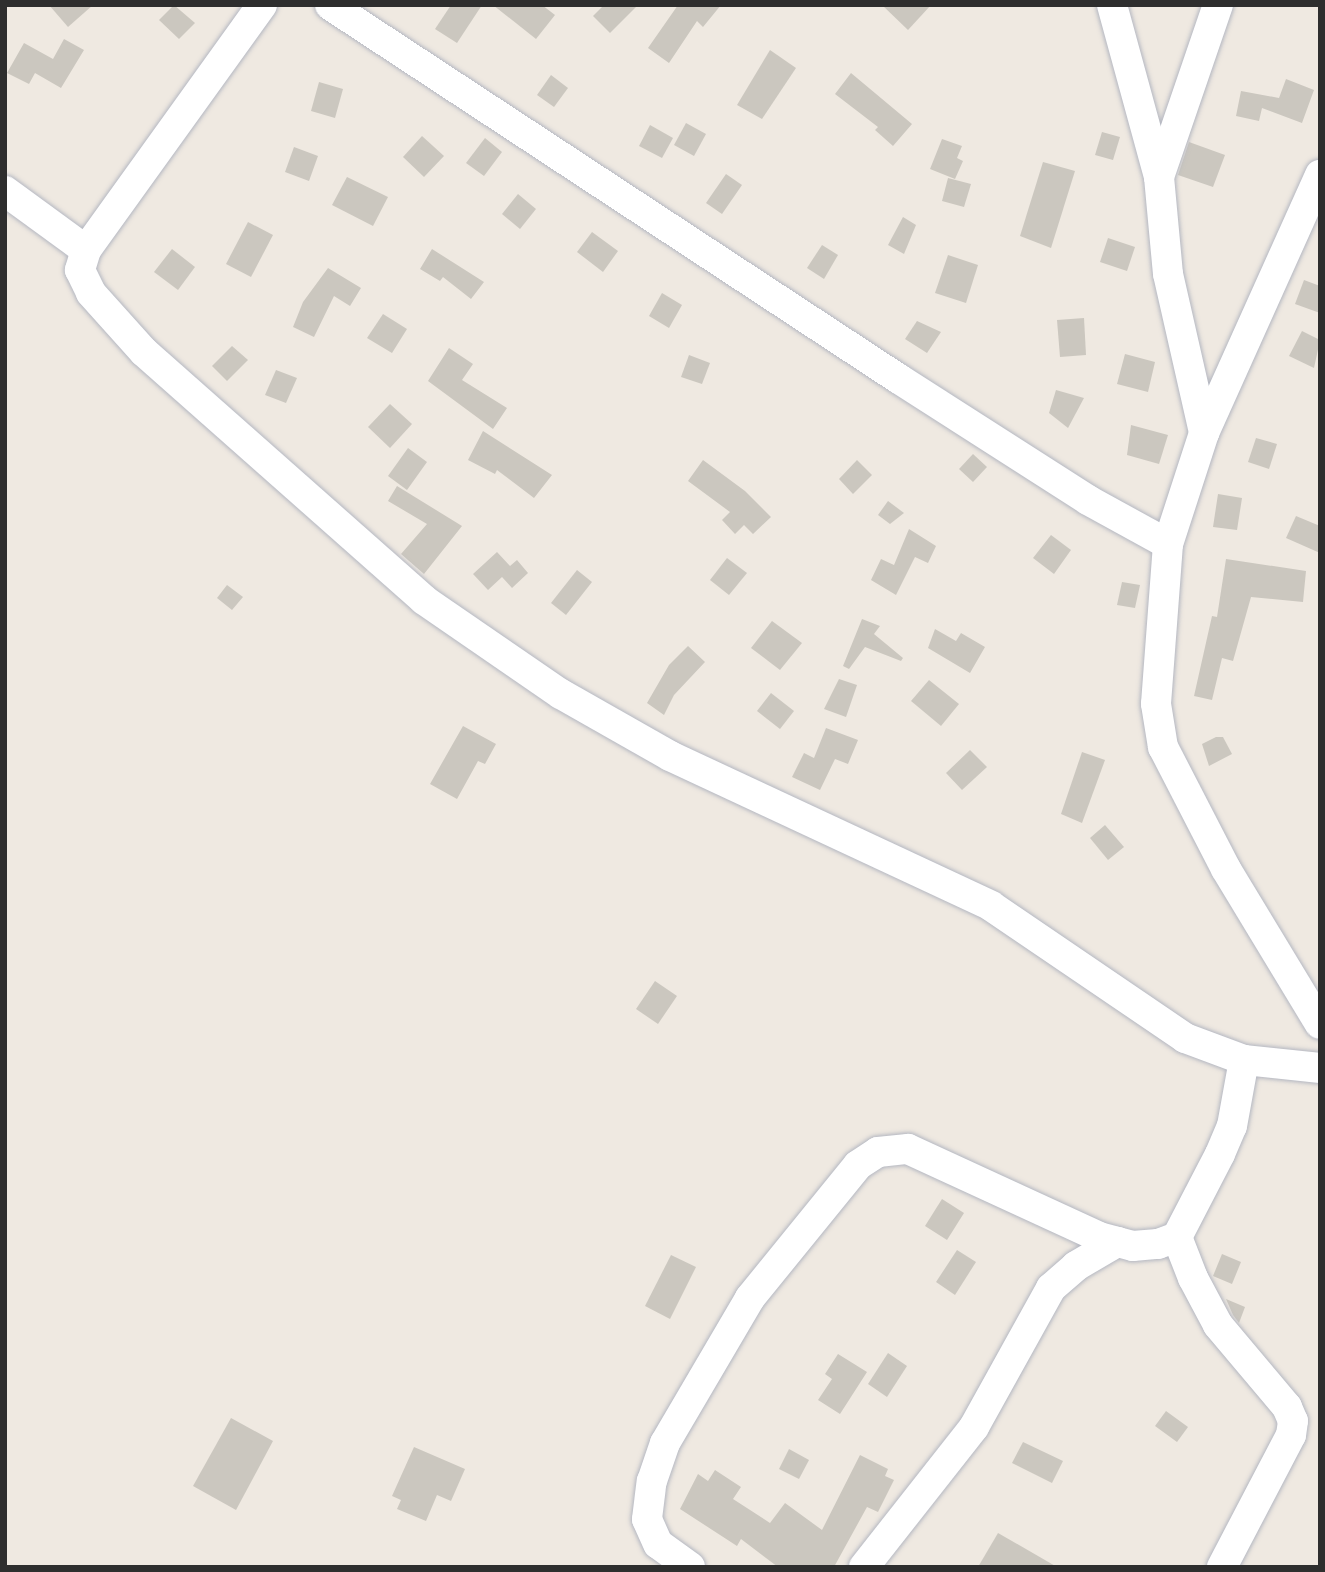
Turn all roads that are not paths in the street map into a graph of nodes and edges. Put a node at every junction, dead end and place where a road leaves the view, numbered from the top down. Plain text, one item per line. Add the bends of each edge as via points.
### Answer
1 (262, 5) edge
2 (330, 5) edge
3 (1112, 5) edge
4 (1218, 5) edge
5 (1320, 175) edge
6 (1159, 177) junction
7 (5, 191) edge
8 (86, 250) junction
9 (1204, 433) junction
10 (1168, 544) junction
11 (1320, 1024) edge
12 (1244, 1060) junction
13 (1320, 1068) edge
14 (1177, 1237) junction
15 (1117, 1242) junction
16 (690, 1567) edge
17 (864, 1567) edge
18 (1222, 1567) edge

1 - 8 street
2 - 10 street via 899,379 1088,500
3 - 6 street
4 - 6 street
5 - 9 street
6 - 9 street via 1168,274
7 - 8 street
8 - 12 street via 80,270 91,293 144,352 424,600 489,648 670,755 991,906 1185,1038
9 - 10 street
10 - 11 street via 1156,704 1163,747 1226,869
12 - 13 street
12 - 14 street via 1228,1137
14 - 15 street via 1146,1246
14 - 18 street via 1192,1278 1218,1325 1287,1407 1293,1421 1291,1435
15 - 16 street via 1026,1206 908,1149 878,1152 858,1165 750,1298 665,1443 652,1481 647,1519 658,1544
15 - 17 street via 1069,1270 1051,1288 974,1427

